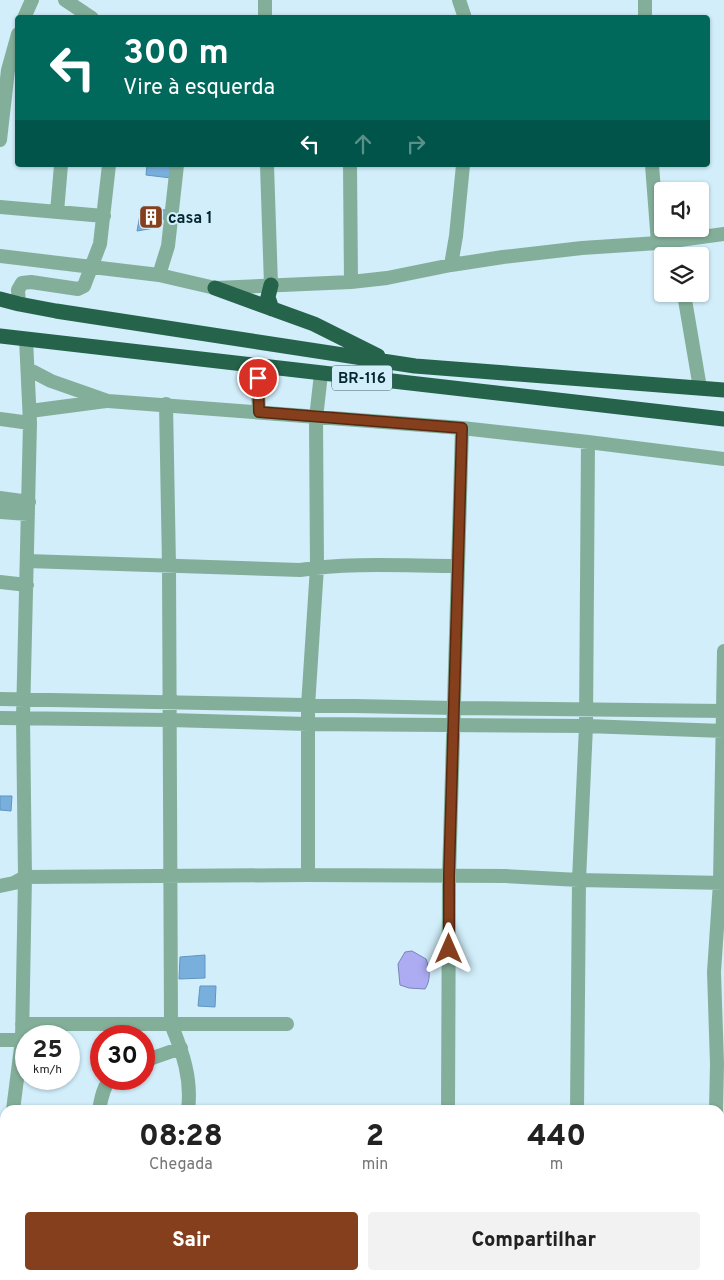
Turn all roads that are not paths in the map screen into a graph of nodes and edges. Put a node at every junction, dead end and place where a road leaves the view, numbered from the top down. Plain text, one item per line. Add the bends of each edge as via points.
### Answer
1 (32, 0) edge
2 (65, 0) edge
3 (265, 0) edge
4 (459, 0) edge
5 (645, 0) edge
6 (25, 15) edge
7 (88, 15) edge
8 (265, 15) edge
9 (464, 15) edge
10 (645, 15) edge
11 (15, 40) edge
12 (5, 59) edge
13 (0, 140) edge
14 (61, 167) edge
15 (109, 167) edge
16 (177, 167) edge
17 (267, 167) edge
18 (350, 167) edge
19 (463, 167) edge
20 (652, 167) edge
21 (0, 207) edge
22 (57, 212) junction
23 (104, 216) junction
24 (724, 234) edge
25 (674, 241) junction
26 (658, 243) junction
27 (675, 247) edge
28 (0, 256) edge
29 (451, 264) junction
30 (91, 268) junction
31 (159, 275) junction
32 (351, 282) junction
33 (272, 285) junction
34 (215, 288) junction
35 (0, 299) edge
36 (685, 302) edge
37 (19, 304) junction
38 (272, 309) junction
39 (0, 336) edge
40 (26, 339) junction
41 (393, 363) junction
42 (257, 366) junction
43 (28, 369) junction
44 (320, 374) junction
45 (700, 388) junction
46 (724, 390) edge
47 (108, 401) junction
48 (166, 404) junction
49 (259, 412) junction
50 (30, 417) junction
51 (316, 418) junction
52 (0, 419) edge
53 (724, 419) edge
54 (462, 428) junction
55 (588, 442) junction
56 (724, 459) edge
57 (0, 498) edge
58 (28, 508) junction
59 (0, 512) edge
60 (27, 562) junction
61 (168, 565) junction
62 (458, 566) junction
63 (317, 567) junction
64 (0, 582) edge
65 (27, 585) junction
66 (724, 651) edge
67 (0, 699) edge
68 (24, 700) junction
69 (170, 703) junction
70 (308, 706) junction
71 (454, 708) junction
72 (586, 709) junction
73 (724, 711) edge
74 (0, 718) edge
75 (23, 718) junction
76 (170, 720) junction
77 (308, 724) junction
78 (453, 725) junction
79 (586, 726) junction
80 (723, 731) edge
81 (308, 875) junction
82 (449, 876) junction
83 (25, 877) junction
84 (170, 877) junction
85 (579, 880) junction
86 (722, 883) edge
87 (0, 886) edge
88 (22, 1024) joint
89 (171, 1024) junction
90 (286, 1024) dead end
91 (0, 1040) edge
92 (15, 1040) edge
93 (181, 1048) junction
94 (155, 1057) edge
95 (16, 1090) edge
96 (104, 1090) edge
97 (14, 1105) edge
98 (100, 1105) edge
99 (189, 1105) edge
100 (448, 1105) edge
101 (577, 1105) edge
102 (716, 1105) edge

1 - 6 street
2 - 7 street
3 - 8 street
4 - 9 street
5 - 10 street
11 - 12 street
12 - 13 street
14 - 22 street
15 - 23 street
16 - 31 street via 168,246
17 - 33 street
18 - 32 street
19 - 29 street
20 - 26 street
21 - 22 street
22 - 23 street
23 - 30 street via 100,244
24 - 25 street
25 - 26 street
25 - 27 street
26 - 29 street
28 - 30 street
29 - 32 street
30 - 31 street
30 - 37 street via 84,286 78,290 22,283 18,290
31 - 34 street
32 - 33 street
33 - 34 street
33 - 38 highway via 268,297
34 - 38 highway
35 - 37 highway
36 - 45 street
37 - 41 highway
38 - 41 highway via 314,324
39 - 40 highway, BR-116
40 - 42 highway, BR-116
40 - 43 street
41 - 45 highway
42 - 44 highway, BR-116
42 - 49 street
43 - 47 street via 51,381
43 - 50 street
44 - 51 street
44 - 53 highway, BR-116
45 - 46 highway
47 - 48 street
47 - 50 street
48 - 49 street
48 - 61 street
49 - 51 street
50 - 52 street
50 - 58 street
51 - 54 street
51 - 63 street
54 - 55 street
54 - 62 street
55 - 56 street
55 - 72 street
57 - 58 street
58 - 59 street
58 - 60 street
60 - 61 street
60 - 65 street
61 - 63 street via 300,570
61 - 69 street
62 - 63 street
62 - 71 street
63 - 70 street
64 - 65 street
65 - 68 street
66 - 73 street
67 - 68 street
68 - 69 street
68 - 75 street
69 - 70 street
69 - 76 street
70 - 71 street
70 - 77 street
71 - 72 street
71 - 78 street
72 - 73 street
72 - 79 street
73 - 80 street
74 - 75 street
75 - 76 street
75 - 83 street
76 - 77 street
76 - 84 street
77 - 78 street
77 - 81 street
78 - 79 street
78 - 82 street
79 - 80 street
79 - 85 street
80 - 86 street
81 - 82 street
81 - 84 street
82 - 85 street
82 - 100 street
83 - 84 street
83 - 87 street
83 - 88 street
84 - 89 street
85 - 86 street
85 - 101 street
86 - 102 street via 714,972
88 - 89 street
89 - 90 street
89 - 93 street
91 - 92 street
93 - 94 street
93 - 99 street via 189,1079
95 - 97 street
96 - 98 street

